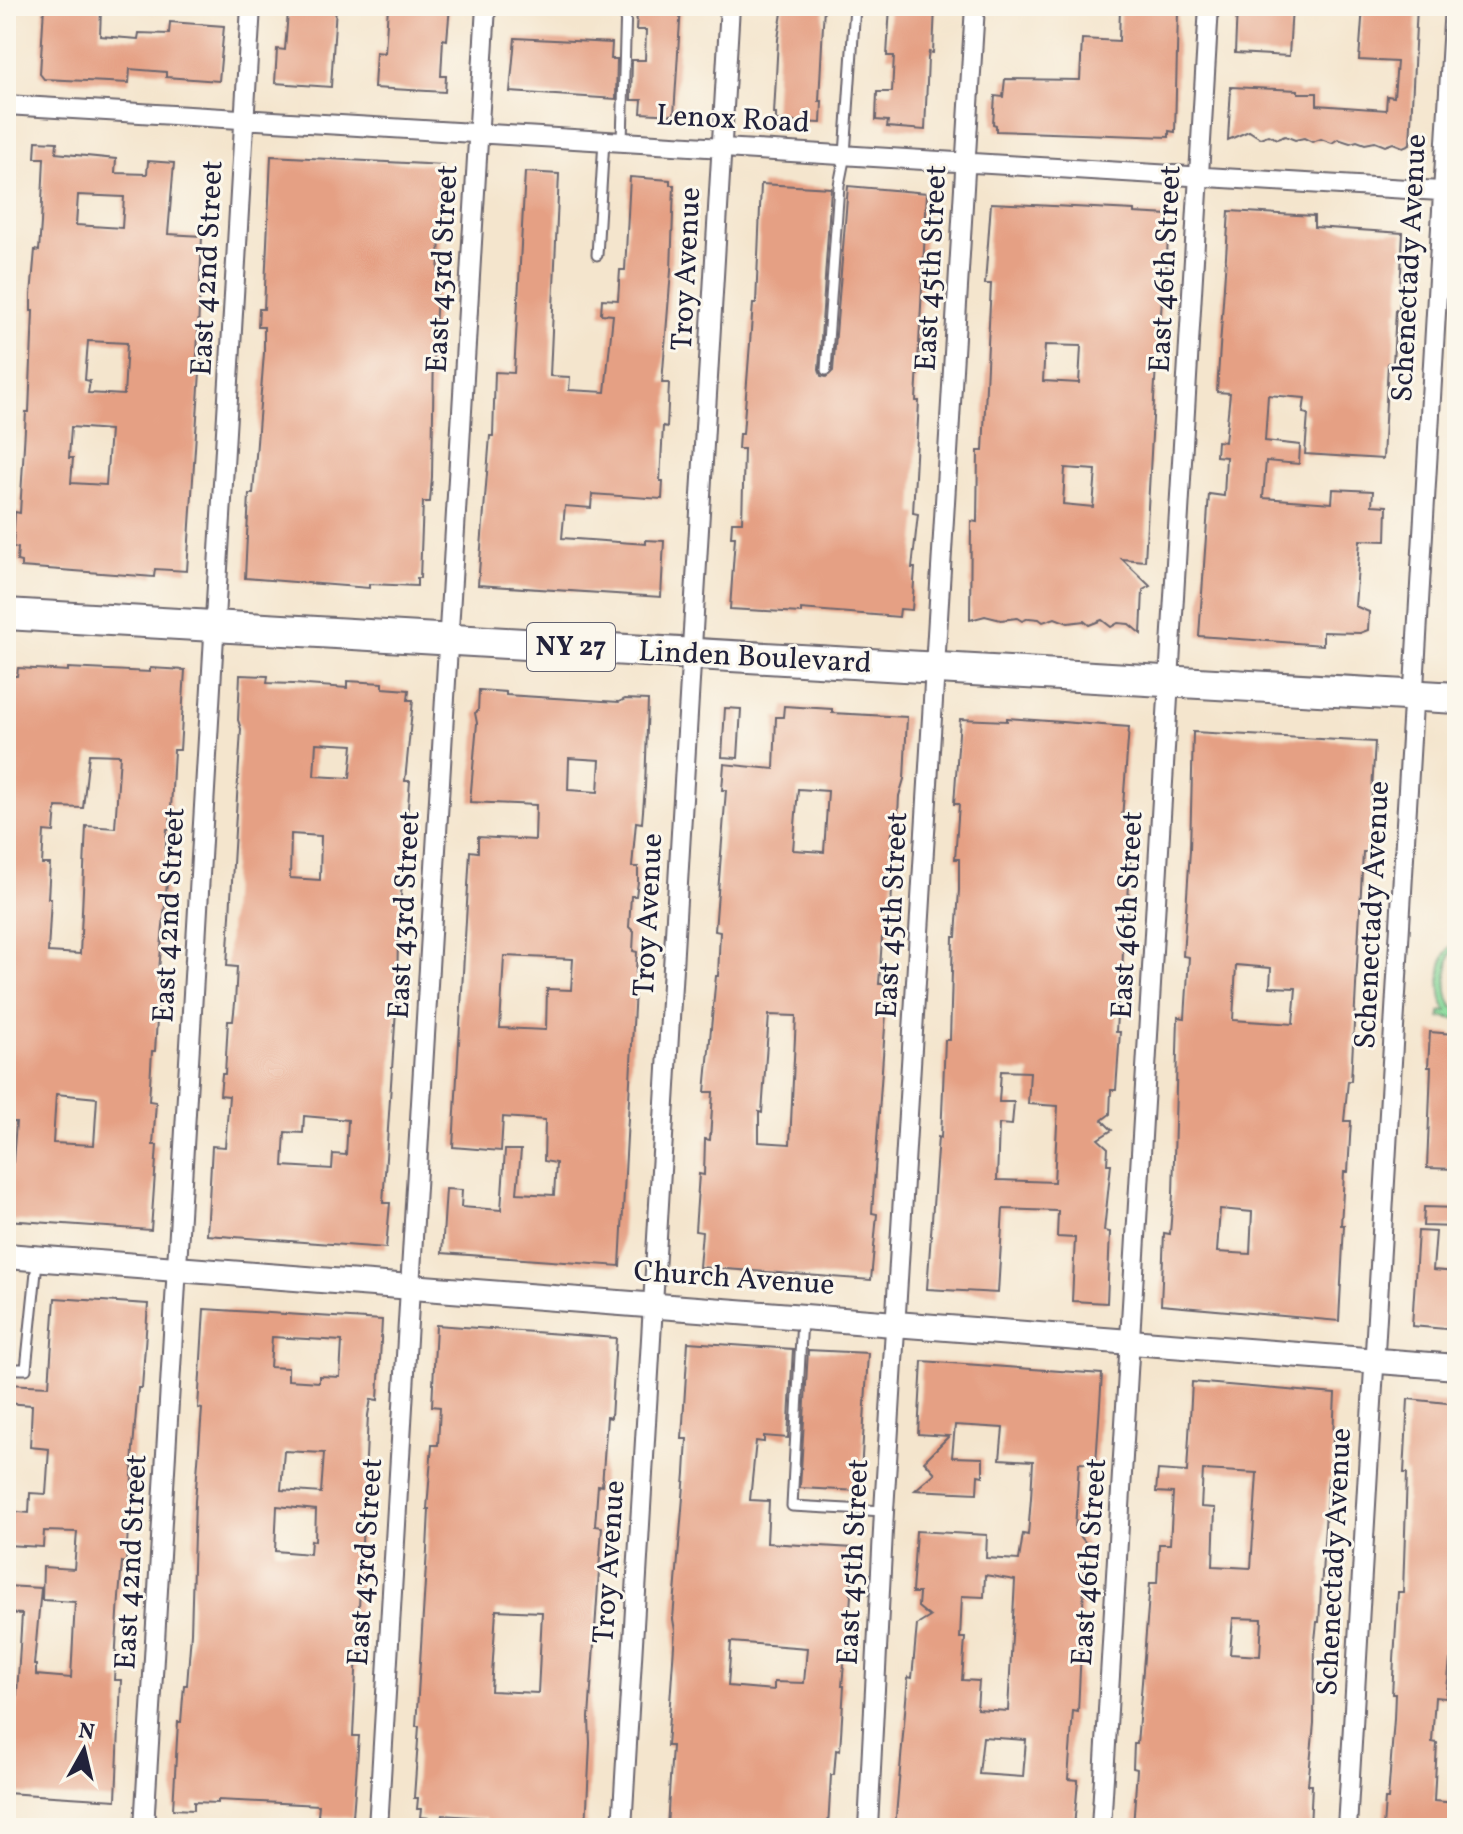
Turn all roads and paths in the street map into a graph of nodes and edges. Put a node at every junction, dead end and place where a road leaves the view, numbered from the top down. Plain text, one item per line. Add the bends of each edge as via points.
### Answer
1 (251, 6) edge
2 (486, 6) edge
3 (626, 6) edge
4 (730, 6) edge
5 (855, 6) edge
6 (975, 6) edge
7 (1209, 6) edge
8 (1454, 6) edge
9 (6, 105) edge
10 (245, 120) junction
11 (479, 134) junction
12 (613, 141) junction
13 (722, 147) junction
14 (845, 155) junction
15 (966, 161) junction
16 (1200, 177) junction
17 (1450, 192) edge
18 (597, 255) dead end
19 (826, 370) dead end
20 (6, 614) edge
21 (215, 626) junction
22 (449, 640) junction
23 (693, 654) junction
24 (936, 668) junction
25 (1170, 682) junction
26 (1414, 696) junction
27 (1457, 698) edge
28 (6, 1256) edge
29 (37, 1258) junction
30 (178, 1269) junction
31 (411, 1287) junction
32 (654, 1305) junction
33 (802, 1317) junction
34 (897, 1324) junction
35 (1132, 1341) junction
36 (1374, 1361) junction
37 (1457, 1367) edge
38 (6, 1369) edge
39 (884, 1511) junction
40 (144, 1828) edge
41 (378, 1828) edge
42 (622, 1828) edge
43 (868, 1828) edge
44 (1101, 1828) edge
45 (1347, 1828) edge

1 - 10 street, East 42nd Street
2 - 11 street, East 43rd Street
3 - 12 lane
4 - 13 street, Troy Avenue
5 - 14 lane
6 - 15 street, East 45th Street
7 - 16 street, East 46th Street
8 - 17 street, Schenectady Avenue
9 - 10 street, Lenox Road
10 - 11 street, Lenox Road
10 - 21 street, East 42nd Street
11 - 12 street, Lenox Road
11 - 22 street, East 43rd Street
12 - 13 street, Lenox Road
12 - 18 lane
13 - 14 street, Lenox Road
13 - 23 street, Troy Avenue
14 - 15 street, Lenox Road
14 - 19 lane
15 - 16 street, Lenox Road
15 - 24 street, East 45th Street
16 - 17 street, Lenox Road
16 - 25 street, East 46th Street
17 - 26 street, Schenectady Avenue
20 - 21 highway, Linden Boulevard / NY 27
21 - 22 highway, Linden Boulevard / NY 27
21 - 30 street, East 42nd Street
22 - 23 highway, Linden Boulevard / NY 27
22 - 31 street, East 43rd Street
23 - 24 highway, Linden Boulevard / NY 27
23 - 32 street, Troy Avenue
24 - 25 highway, Linden Boulevard / NY 27
24 - 34 street, East 45th Street
25 - 26 highway, Linden Boulevard / NY 27
25 - 35 street, East 46th Street
26 - 27 highway, Linden Boulevard / NY 27
26 - 36 street, Schenectady Avenue
28 - 29 main road, Church Avenue
29 - 30 main road, Church Avenue
29 - 38 lane via 26,1369
30 - 31 main road, Church Avenue
30 - 40 street, East 42nd Street
31 - 32 main road, Church Avenue
31 - 41 street, East 43rd Street
32 - 33 main road, Church Avenue
32 - 42 street, Troy Avenue
33 - 34 main road, Church Avenue
33 - 39 lane via 792,1506
34 - 35 main road, Church Avenue
34 - 39 street, East 45th Street
35 - 36 main road, Church Avenue
35 - 44 street, East 46th Street
36 - 37 main road, Church Avenue
36 - 45 street, Schenectady Avenue
39 - 43 street, East 45th Street

